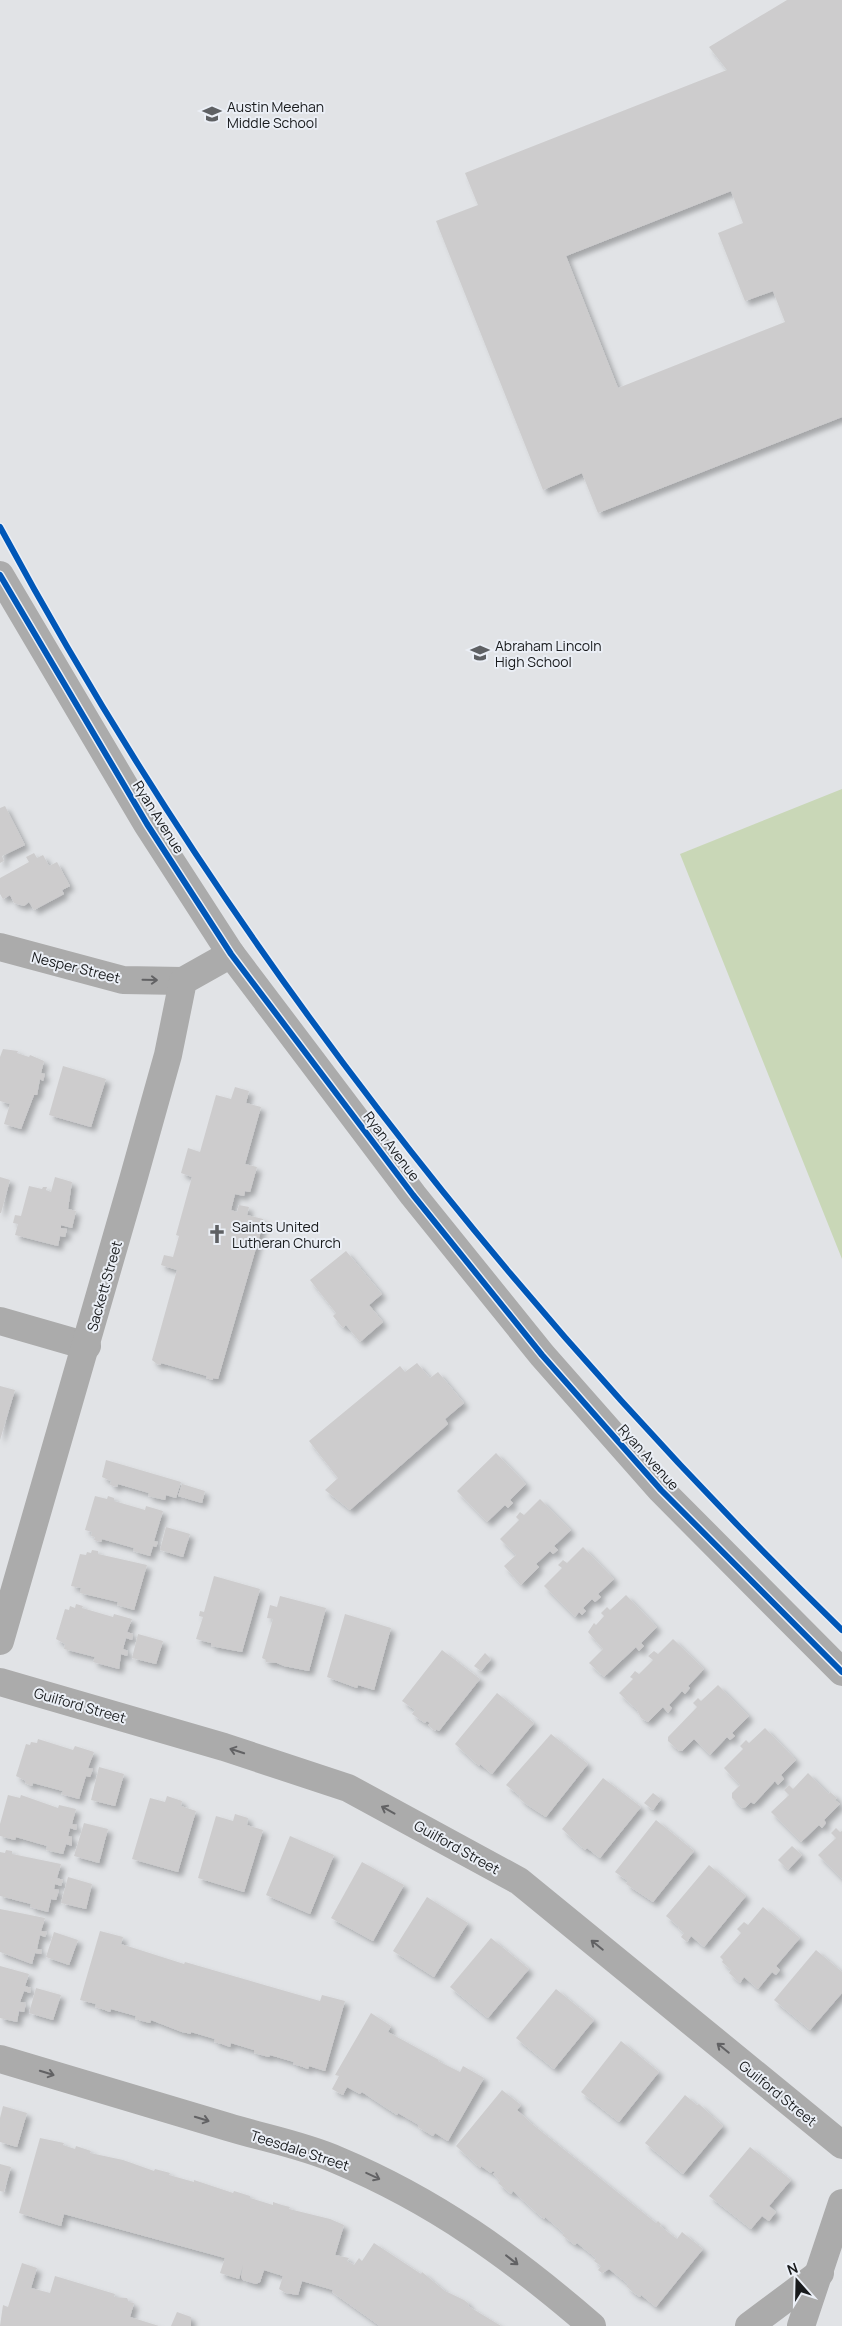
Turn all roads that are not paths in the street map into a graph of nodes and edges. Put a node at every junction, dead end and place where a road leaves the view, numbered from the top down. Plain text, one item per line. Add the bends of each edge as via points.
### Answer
1 (0, 576) edge
2 (0, 947) edge
3 (231, 954) junction
4 (183, 981) junction
5 (0, 1321) edge
6 (87, 1346) junction
7 (0, 1642) edge
8 (842, 1672) edge
9 (0, 1682) edge
10 (0, 2059) edge
11 (842, 2145) edge
12 (842, 2203) edge
13 (842, 2256) edge
14 (816, 2275) junction
15 (592, 2326) edge
16 (749, 2326) edge
17 (801, 2326) edge

1 - 3 street, Ryan Avenue via 142,816
2 -> 4 street, Nesper Street via 123,980
3 - 4 street
3 - 8 street, Ryan Avenue via 413,1195 542,1355 661,1490
4 - 6 street, Sackett Street via 168,1055
5 - 6 street
6 - 7 street, Sackett Street
11 -> 9 street, Guilford Street via 519,1881 348,1788 224,1746
10 -> 15 street, Teesdale Street via 335,2159 395,2187 463,2226 536,2278
12 - 14 street via 829,2248
13 - 14 street
14 - 16 street
14 - 17 street

